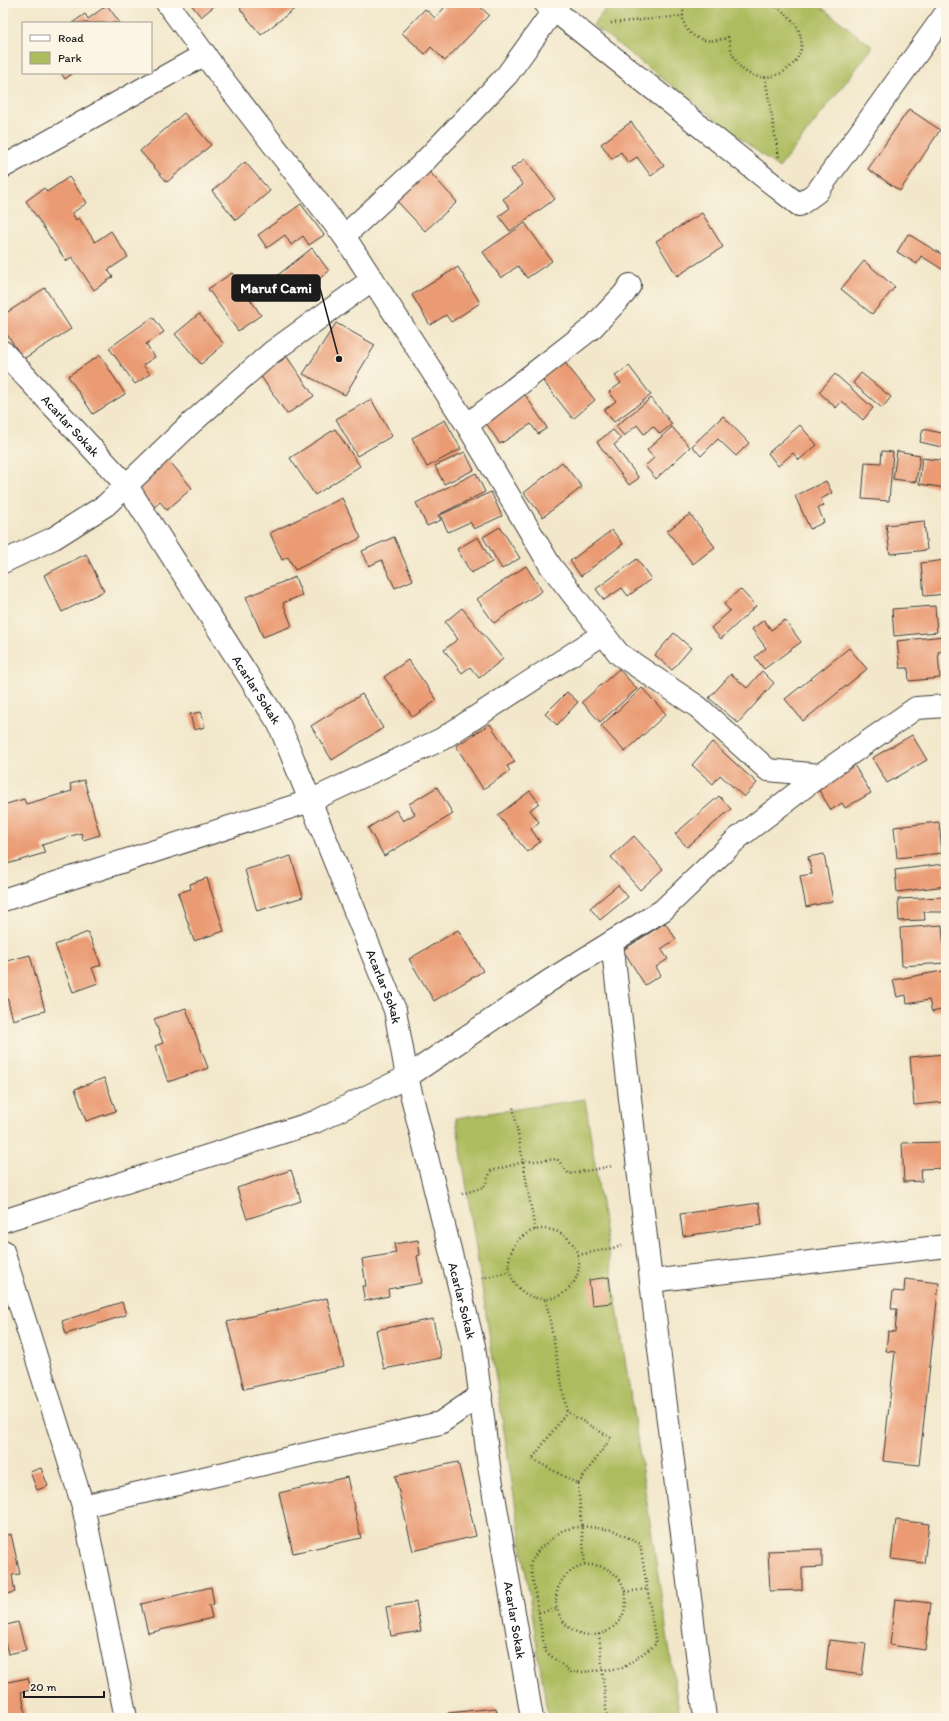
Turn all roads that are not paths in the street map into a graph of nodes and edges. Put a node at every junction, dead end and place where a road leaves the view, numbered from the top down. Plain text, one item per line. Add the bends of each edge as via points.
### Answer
1 (167, 3) edge
2 (553, 5) edge
3 (946, 14) edge
4 (205, 54) junction
5 (3, 167) edge
6 (344, 236) junction
7 (373, 279) junction
8 (630, 285) dead end
9 (3, 352) edge
10 (467, 425) junction
11 (127, 486) junction
12 (3, 562) edge
13 (603, 634) junction
14 (946, 706) edge
15 (820, 775) junction
16 (310, 801) junction
17 (3, 900) edge
18 (612, 942) junction
19 (407, 1077) junction
20 (3, 1221) edge
21 (946, 1246) edge
22 (3, 1251) edge
23 (651, 1282) junction
24 (481, 1395) junction
25 (83, 1506) junction
26 (126, 1718) edge
27 (532, 1718) edge
28 (705, 1718) edge

1 - 4 street
2 - 3 street via 576,27 799,205 817,192
2 - 6 street via 507,75 420,166
4 - 5 street
4 - 6 street
6 - 7 street
7 - 10 street
7 - 11 street via 272,352 188,426
8 - 10 street via 592,328
9 - 11 street, Acarlar Sokak
10 - 13 street via 550,565
11 - 12 street via 106,505 54,538
11 - 16 street, Acarlar Sokak via 279,724
13 - 15 street via 619,654 698,707 768,770
13 - 16 street via 442,739
14 - 15 street via 916,708
15 - 18 street via 738,838 663,910
16 - 17 street
16 - 19 street, Acarlar Sokak via 395,1010
18 - 19 street
18 - 23 street
19 - 20 street via 315,1122
19 - 24 street, Acarlar Sokak via 474,1346
21 - 23 street
22 - 25 street
23 - 28 street
24 - 25 street via 440,1424
24 - 27 street, Acarlar Sokak via 489,1466
25 - 26 street

